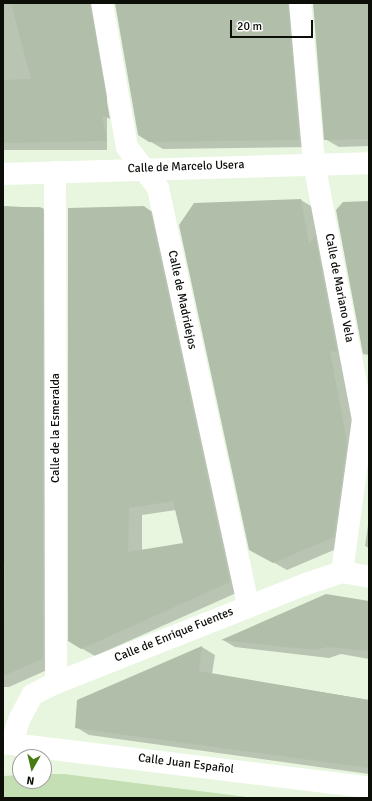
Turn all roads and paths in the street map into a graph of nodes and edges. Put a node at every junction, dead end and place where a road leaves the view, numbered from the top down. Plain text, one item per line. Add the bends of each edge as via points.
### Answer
1 (102, 3) edge
2 (300, 3) edge
3 (314, 163) junction
4 (369, 163) edge
5 (142, 168) junction
6 (55, 172) junction
7 (3, 174) edge
8 (363, 381) edge
9 (342, 572) junction
10 (369, 577) edge
11 (248, 605) junction
12 (56, 683) junction
13 (8, 743) edge
14 (369, 787) edge

1 - 5 street, Calle de Madridejos via 127,148
2 - 3 street, Calle de Mariano Vela
3 - 4 street, Calle de Marcelo Usera
3 - 5 street, Calle de Marcelo Usera
3 - 8 street, Calle de Mariano Vela
5 - 6 street, Calle de Marcelo Usera
5 - 11 street, Calle de Madridejos via 158,188
6 - 7 street, Calle de Marcelo Usera
6 - 12 street, Calle de la Esmeralda
8 - 9 street, Calle de Mariano Vela via 363,419
9 - 10 street, Calle de Enrique Fuentes
9 - 11 street, Calle de Enrique Fuentes
11 - 12 street, Calle de Enrique Fuentes
12 - 13 street, Calle de Enrique Fuentes via 32,695
13 - 14 street, Calle Juan Español

